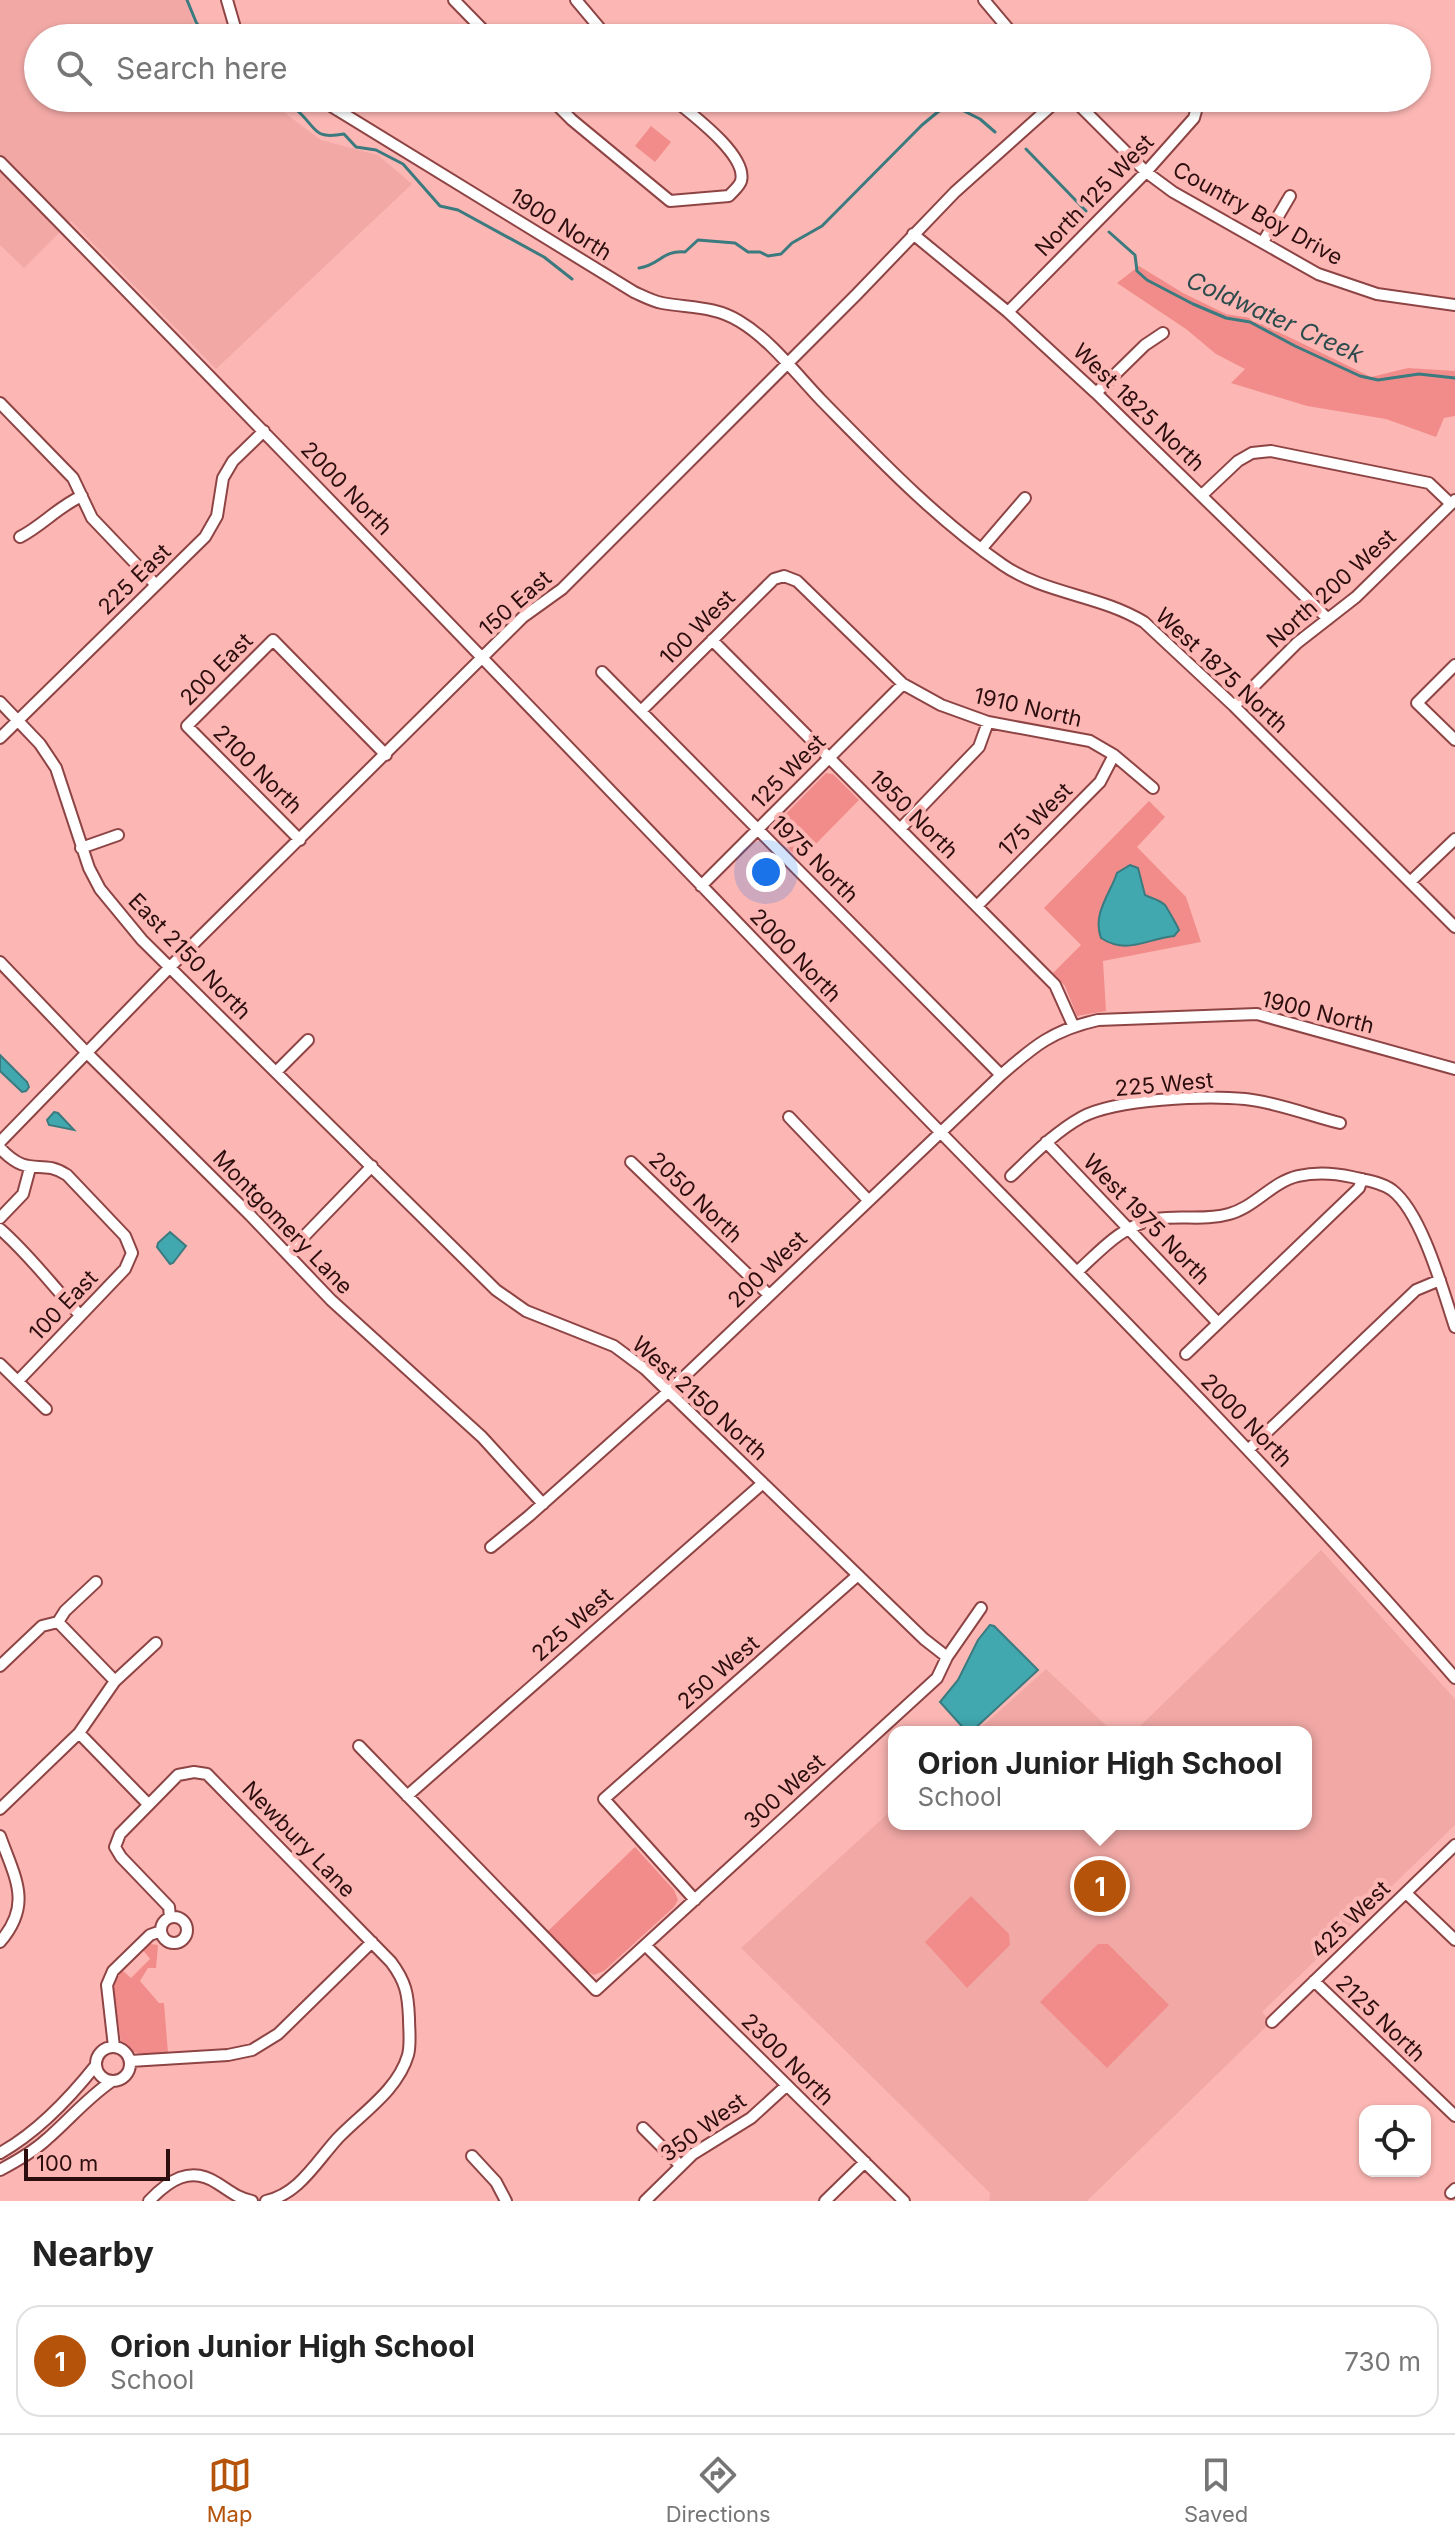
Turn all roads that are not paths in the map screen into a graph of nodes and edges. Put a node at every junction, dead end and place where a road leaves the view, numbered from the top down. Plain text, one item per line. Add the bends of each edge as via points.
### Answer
1 (227, 0) edge
2 (454, 0) edge
3 (576, 0) edge
4 (984, 0) edge
5 (234, 24) edge
6 (477, 24) edge
7 (596, 24) edge
8 (1004, 24) edge
9 (340, 112) edge
10 (565, 112) edge
11 (689, 112) edge
12 (1044, 112) edge
13 (1086, 112) edge
14 (1196, 112) edge
15 (0, 162) edge
16 (1146, 172) junction
17 (1290, 196) dead end
18 (913, 234) junction
19 (1263, 242) junction
20 (1455, 305) edge
21 (1008, 312) junction
22 (1163, 333) dead end
23 (787, 364) junction
24 (1096, 393) junction
25 (0, 403) edge
26 (264, 431) junction
27 (1202, 495) junction
28 (82, 496) junction
29 (1025, 498) dead end
30 (1453, 502) edge
31 (20, 537) dead end
32 (982, 548) junction
33 (784, 576) joint
34 (156, 585) junction
35 (1328, 619) junction
36 (712, 640) junction
37 (482, 659) junction
38 (1455, 665) edge
39 (602, 672) dead end
40 (903, 684) junction
41 (0, 702) edge
42 (1234, 706) junction
43 (641, 711) junction
44 (18, 721) junction
45 (988, 722) junction
46 (187, 726) joint
47 (0, 738) edge
48 (1455, 740) edge
49 (386, 755) junction
50 (1114, 755) junction
51 (829, 758) junction
52 (1153, 788) dead end
53 (758, 829) junction
54 (900, 829) junction
55 (118, 835) dead end
56 (1455, 839) edge
57 (300, 840) junction
58 (81, 848) junction
59 (1410, 882) junction
60 (701, 886) junction
61 (977, 906) junction
62 (1455, 927) edge
63 (0, 962) edge
64 (170, 967) junction
65 (1073, 1025) junction
66 (308, 1040) dead end
67 (87, 1053) junction
68 (1455, 1069) edge
69 (276, 1072) junction
70 (1001, 1075) junction
71 (789, 1117) dead end
72 (1340, 1123) dead end
73 (940, 1132) junction
74 (0, 1142) edge
75 (1046, 1142) junction
76 (0, 1148) edge
77 (631, 1162) dead end
78 (372, 1166) junction
79 (30, 1168) junction
80 (1011, 1176) dead end
81 (1362, 1179) junction
82 (868, 1200) junction
83 (0, 1218) edge
84 (1128, 1228) junction
85 (0, 1229) edge
86 (287, 1254) junction
87 (1077, 1272) junction
88 (1440, 1280) junction
89 (768, 1294) junction
90 (80, 1315) junction
91 (1218, 1323) junction
92 (1455, 1327) edge
93 (1186, 1354) dead end
94 (0, 1364) edge
95 (18, 1381) junction
96 (669, 1391) junction
97 (46, 1409) dead end
98 (1248, 1450) junction
99 (763, 1483) junction
100 (543, 1504) junction
101 (491, 1547) dead end
102 (858, 1575) junction
103 (96, 1582) dead end
104 (981, 1608) dead end
105 (58, 1622) junction
106 (156, 1643) dead end
107 (947, 1657) junction
108 (0, 1666) edge
109 (1455, 1678) edge
110 (115, 1681) junction
111 (79, 1733) junction
112 (359, 1746) dead end
113 (407, 1796) junction
114 (148, 1804) junction
115 (0, 1809) edge
116 (0, 1836) edge
117 (1455, 1845) edge
118 (1406, 1893) junction
119 (695, 1900) junction
120 (170, 1917) junction
121 (161, 1931) junction
122 (1455, 1940) edge
123 (0, 1942) edge
124 (372, 1942) junction
125 (645, 1945) junction
126 (1314, 1981) junction
127 (1272, 2022) dead end
128 (114, 2047) junction
129 (130, 2061) junction
130 (96, 2065) junction
131 (112, 2081) junction
132 (786, 2086) junction
133 (1455, 2116) edge
134 (643, 2128) dead end
135 (0, 2153) edge
136 (472, 2156) dead end
137 (865, 2162) junction
138 (680, 2165) junction
139 (0, 2170) edge
140 (149, 2201) edge
141 (252, 2201) edge
142 (266, 2201) edge
143 (506, 2201) edge
144 (645, 2201) edge
145 (825, 2201) edge
146 (904, 2201) edge

1 - 5 street
2 - 6 street
3 - 7 street
4 - 8 street
9 - 23 street, 1900 North via 634,292 740,321
10 - 11 street via 670,201 729,196 740,184 742,170 731,151
12 - 18 street, 150 East
13 - 16 street, Country Boy Drive
14 - 16 street, North 125 West
15 - 26 street, 2000 North
16 - 19 street, Country Boy Drive
16 - 21 street, North 125 West
17 - 19 street
18 - 21 street, West 1825 North
18 - 23 street, 150 East
19 - 20 street, Country Boy Drive via 1318,274 1377,294
21 - 24 street, West 1825 North
22 - 24 street
23 - 32 street, West 1875 North via 907,487
23 - 37 street, 150 East via 562,589 523,617
24 - 27 street, West 1825 North
25 - 28 street via 73,478
26 - 34 street, 225 East via 223,478 217,516 205,537
26 - 37 street, 2000 North
27 - 30 street via 1238,461 1271,451 1429,483
27 - 35 street, West 1825 North
28 - 31 street
28 - 34 street via 92,518
29 - 32 street
30 - 35 street, North 200 West
32 - 42 street, West 1875 North via 1026,579 1127,611
33 - 36 street, 100 West via 774,579
33 - 40 street, 1910 North via 797,581
34 - 44 street, 225 East
35 - 42 street, North 200 West
36 - 43 street, 100 West
36 - 51 street, 1950 North
37 - 49 street, 150 East
37 - 60 street, 2000 North
38 - 48 street via 1417,703
39 - 43 street, 1975 North
40 - 45 street, 1910 North
40 - 51 street, 125 West
41 - 44 street, East 2150 North
42 - 59 street, West 1875 North
43 - 53 street, 1975 North
44 - 47 street, 225 East
44 - 58 street, East 2150 North via 56,768
45 - 50 street, 1910 North via 1090,741
45 - 54 street via 979,747
46 - 49 street, 200 East via 273,640
46 - 57 street, 2100 North
49 - 57 street, 150 East
50 - 52 street, 1910 North
50 - 61 street, 175 West via 1100,782
51 - 53 street, 125 West
51 - 54 street, 1950 North
53 - 60 street, 125 West
53 - 70 street, 1975 North
54 - 61 street, 1950 North
55 - 58 street
56 - 59 street
57 - 64 street, 150 East
58 - 64 street, East 2150 North via 100,889
59 - 62 street, West 1875 North
60 - 73 street, 2000 North
61 - 65 street, 1950 North via 1055,985
63 - 67 street, Montgomery Lane
64 - 67 street, 150 East
64 - 69 street, East 2150 North
65 - 68 street, 1900 North via 1257,1014
65 - 70 street, 200 West via 1039,1041
66 - 69 street
67 - 74 street, 150 East
67 - 86 street, Montgomery Lane
69 - 78 street, East 2150 North
70 - 73 street, 200 West
71 - 82 street
72 - 75 street, 225 West via 1247,1099 1152,1101 1086,1115
73 - 82 street, 200 West
73 - 87 street, 2000 North
75 - 80 street, 225 West
75 - 84 street, West 1975 North
76 - 79 street
77 - 89 street, 2050 North
78 - 86 street
78 - 96 street, West 2150 North via 496,1290 526,1311 614,1346
79 - 83 street via 23,1194
79 - 90 street, 100 East via 48,1167 67,1175 125,1236 132,1253 125,1269
81 - 84 street via 1335,1173 1295,1176 1237,1212 1157,1219
81 - 88 street via 1391,1189 1403,1201
81 - 91 street via 1359,1188
82 - 89 street, 200 West
84 - 87 street
84 - 91 street, West 1975 North
85 - 90 street
86 - 100 street, Montgomery Lane via 349,1319 482,1437
87 - 98 street, 2000 North
88 - 92 street
88 - 98 street via 1416,1290
89 - 96 street, 200 West
90 - 95 street, 100 East
91 - 93 street
94 - 95 street
95 - 97 street
96 - 99 street, West 2150 North
96 - 100 street, 200 West
98 - 109 street, 2000 North
99 - 102 street, West 2150 North
99 - 113 street, 225 West
100 - 101 street, 200 West
102 - 107 street, West 2150 North
102 - 119 street, 250 West via 604,1799
103 - 105 street
104 - 107 street, 300 West
105 - 108 street via 42,1626
105 - 110 street
106 - 110 street
107 - 119 street, 300 West via 937,1678
110 - 111 street
111 - 114 street
111 - 115 street
112 - 113 street
113 - 125 street, 300 West via 596,1990
114 - 120 street via 115,1847 169,1907
114 - 124 street, Newbury Lane via 178,1775 207,1774
116 - 123 street via 20,1905
117 - 118 street, 425 West
118 - 122 street
118 - 126 street, 425 West
119 - 125 street, 300 West
120 - 121 street
120 - 121 street via 184,1921 184,1938 171,1943
121 - 128 street via 113,1971 107,1985
124 - 129 street via 278,2034 252,2050
124 - 142 street, Newbury Lane via 402,1977 408,1998 409,2053 396,2080 295,2187
125 - 132 street, 2300 North
126 - 127 street, 425 West
126 - 133 street, 2125 North
128 - 129 street
128 - 130 street via 99,2054
129 - 131 street via 127,2073
130 - 131 street via 101,2076
130 - 135 street via 36,2128
131 - 139 street via 22,2159
132 - 137 street, 2300 North
132 - 138 street, 350 West via 751,2118
134 - 138 street
136 - 143 street
137 - 145 street
137 - 146 street, 2300 North
138 - 144 street, 350 West
140 - 141 street via 175,2178 193,2173

